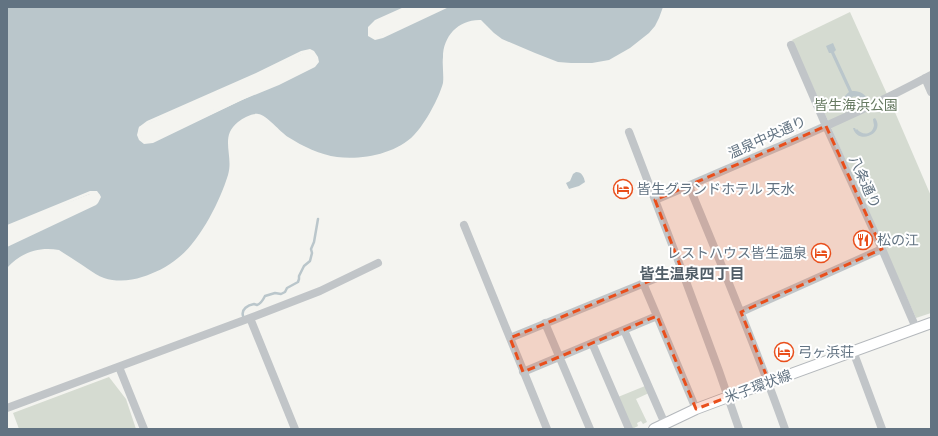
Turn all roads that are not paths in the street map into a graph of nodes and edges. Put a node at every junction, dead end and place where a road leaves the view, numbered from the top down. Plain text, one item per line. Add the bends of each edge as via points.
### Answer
1 (791, 45) dead end
2 (928, 76) edge
3 (931, 92) edge
4 (826, 126) junction
5 (629, 132) dead end
6 (689, 186) junction
7 (655, 200) junction
8 (464, 225) dead end
9 (882, 249) junction
10 (378, 262) dead end
11 (681, 268) junction
12 (643, 283) junction
13 (741, 312) junction
14 (658, 316) junction
15 (250, 318) junction
16 (545, 323) junction
17 (931, 323) edge
18 (916, 328) junction
19 (624, 330) junction
20 (510, 338) junction
21 (592, 343) junction
22 (853, 351) junction
23 (560, 356) junction
24 (119, 367) junction
25 (523, 372) junction
26 (768, 382) junction
27 (728, 397) junction
28 (7, 408) edge
29 (696, 410) junction
30 (665, 424) junction
31 (144, 429) edge
32 (295, 429) edge
33 (547, 429) edge
34 (590, 429) edge
35 (629, 429) edge
36 (654, 429) edge
37 (739, 429) edge
38 (785, 429) edge
39 (882, 429) edge

1 - 4 street, 八条通り
2 - 3 street
2 - 4 street, 温泉中央通り
4 - 6 street, 温泉中央通り
4 - 9 street, 八条通り
5 - 7 street
6 - 7 street, 温泉中央通り
6 - 13 street
7 - 11 street
8 - 20 street
9 - 13 street
9 - 18 street, 八条通り
10 - 15 street via 320,291
11 - 12 street
11 - 27 street
12 - 14 street
12 - 16 street
13 - 26 street
14 - 19 street
14 - 29 street
15 - 24 street
15 - 32 street
16 - 20 street
16 - 23 street
17 - 18 main road, 米子環状線
18 - 22 main road, 米子環状線
19 - 21 street
19 - 30 street
20 - 25 street
21 - 23 street
21 - 35 street
22 - 26 main road, 米子環状線
22 - 39 street
23 - 25 street
23 - 34 street
24 - 28 street
24 - 31 street
25 - 33 street
26 - 27 main road, 米子環状線
26 - 38 street
27 - 29 main road, 米子環状線
27 - 37 street
29 - 30 main road, 米子環状線
30 - 36 main road, 米子環状線

